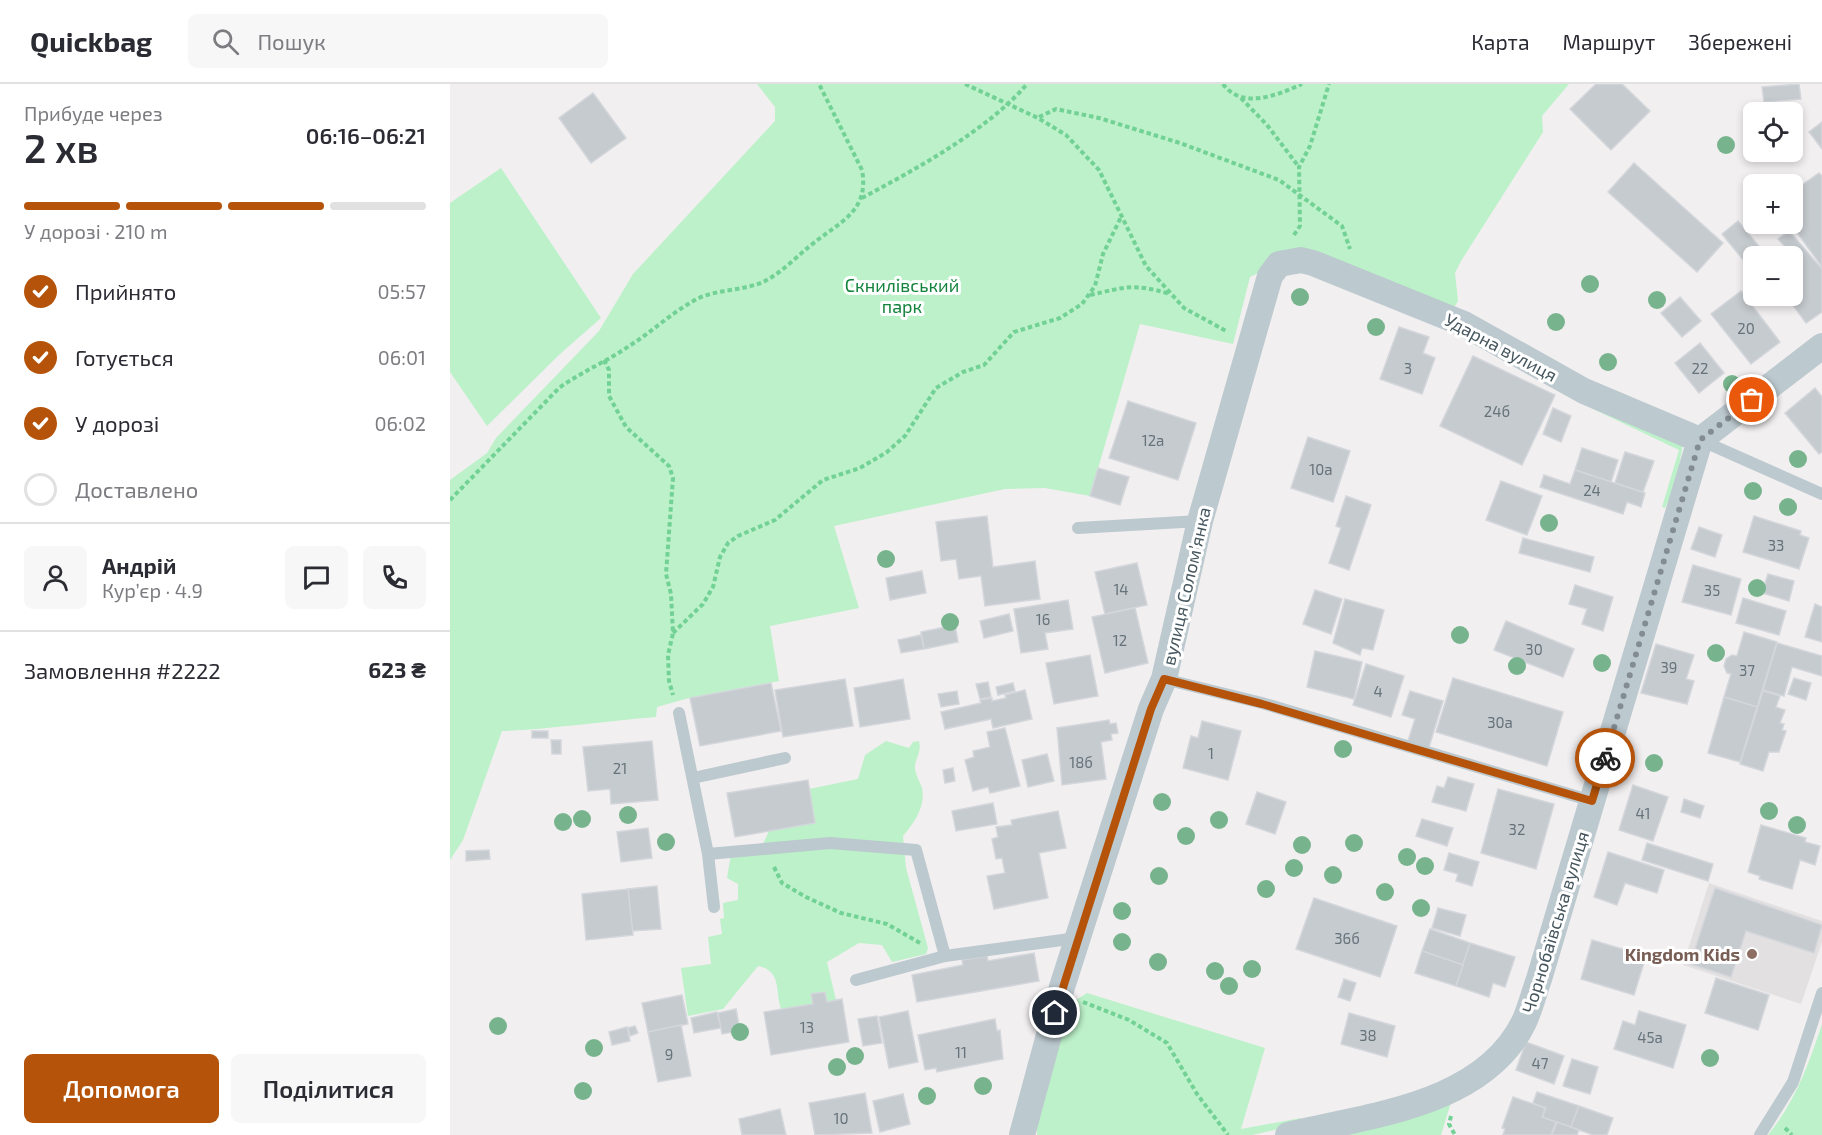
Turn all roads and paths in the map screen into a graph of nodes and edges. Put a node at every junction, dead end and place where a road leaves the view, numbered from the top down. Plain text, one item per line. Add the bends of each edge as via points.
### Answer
1 (819, 84) edge
2 (965, 84) edge
3 (1027, 84) edge
4 (1223, 84) edge
5 (1302, 84) edge
6 (1329, 84) edge
7 (1241, 98) junction
8 (1009, 106) junction
9 (1038, 118) junction
10 (1299, 167) junction
11 (1300, 192) junction
12 (861, 198) junction
13 (1122, 215) junction
14 (1270, 276) junction
15 (1351, 279) junction
16 (1171, 294) junction
17 (1089, 296) junction
18 (1251, 341) junction
19 (1822, 346) edge
20 (604, 360) junction
21 (1700, 440) junction
22 (1822, 494) edge
23 (450, 500) edge
24 (1200, 521) junction
25 (1078, 528) dead end
26 (673, 633) junction
27 (1164, 679) junction
28 (679, 714) joint
29 (786, 758) dead end
30 (693, 778) junction
31 (1592, 801) junction
32 (757, 850) junction
33 (708, 854) junction
34 (714, 907) dead end
35 (1077, 938) junction
36 (945, 956) junction
37 (856, 980) dead end
38 (1060, 993) junction
39 (1822, 993) edge
40 (1022, 1135) edge
41 (1228, 1135) edge
42 (1288, 1135) edge
43 (1760, 1135) edge

1 - 12 path via 862,170 865,184
2 - 8 path
3 - 8 path
4 - 7 path
5 - 7 path via 1265,98
6 - 10 path via 1310,146
7 - 10 path
8 - 9 path
8 - 12 path via 911,172
9 - 11 path via 1056,109 1099,118 1180,143 1279,180
9 - 13 path via 1066,135 1099,170
10 - 11 path
11 - 14 path via 1300,226 1277,252
11 - 15 path via 1342,226 1350,251
12 - 20 path via 834,231 763,282 698,299
13 - 16 path via 1146,266
13 - 17 path
14 - 15 street, Ударна вулиця via 1279,264 1301,260
14 - 18 street, вулиця Соломʼянка
15 - 21 street, Ударна вулиця via 1464,324 1584,392
16 - 17 path via 1128,286
16 - 18 path via 1184,308
17 - 26 path via 1060,318 1014,332 984,365 936,388 905,436 887,452 860,468 823,480 775,520 728,543 703,604
18 - 24 street, вулиця Соломʼянка
19 - 21 street
20 - 23 path via 559,388
20 - 26 path via 609,370 609,396 626,427 669,466 673,478 666,574
21 - 22 lane
21 - 31 street, Чорнобаївська вулиця
24 - 25 lane
24 - 27 street, вулиця Соломʼянка
26 - 28 path via 668,655 669,681
27 - 31 lane
27 - 35 street, вулиця Соломʼянка
28 - 30 lane
29 - 30 lane
30 - 33 lane
31 - 42 street, Чорнобаївська вулиця via 1524,1022 1490,1066 1434,1099
32 - 33 lane
32 - 36 path via 770,861 782,883 806,897 841,913 887,924
32 - 36 lane via 830,843 916,849
33 - 34 lane
35 - 36 lane
35 - 38 street, вулиця Соломʼянка
36 - 37 lane
38 - 40 street, вулиця Соломʼянка
38 - 41 path via 1129,1020 1167,1043 1197,1094
39 - 43 lane via 1793,1082

